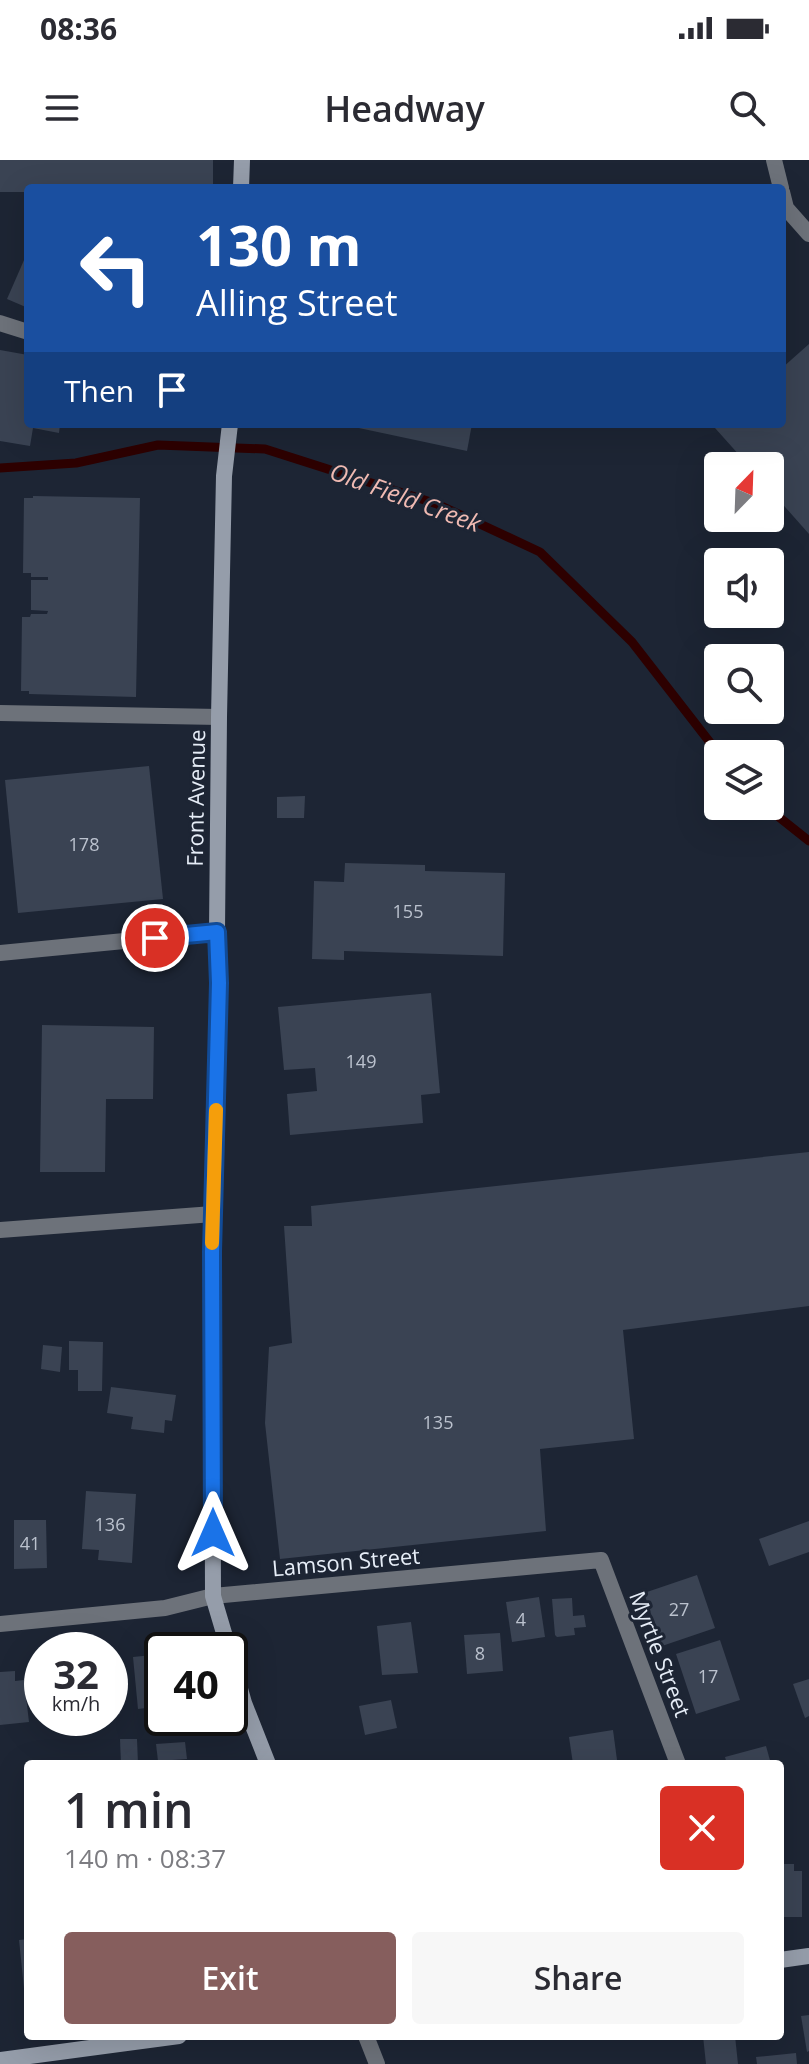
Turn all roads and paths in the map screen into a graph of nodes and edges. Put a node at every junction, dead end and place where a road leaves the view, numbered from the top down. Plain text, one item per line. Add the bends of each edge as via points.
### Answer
1 (242, 160) edge
2 (774, 160) edge
3 (241, 184) edge
4 (780, 184) edge
5 (786, 208) edge
6 (809, 234) edge
7 (0, 323) edge
8 (24, 331) edge
9 (230, 428) edge
10 (0, 713) edge
11 (219, 717) junction
12 (217, 932) junction
13 (0, 953) edge
14 (213, 1214) junction
15 (0, 1230) edge
16 (601, 1560) joint
17 (213, 1596) junction
18 (0, 1624) edge
19 (223, 1632) edge
20 (248, 1713) edge
21 (266, 1760) edge
22 (676, 1760) edge
23 (809, 1956) edge
24 (784, 1959) edge
25 (149, 2040) edge
26 (368, 2040) edge
27 (0, 2060) edge
28 (377, 2064) edge

1 - 3 street
2 - 4 street
5 - 6 street
7 - 8 street
9 - 11 street, Front Avenue
10 - 11 street
11 - 12 street, Front Avenue
12 - 13 street
12 - 14 street, Front Avenue
14 - 15 street
14 - 17 street, Front Avenue
16 - 17 street, Lamson Street
16 - 22 street, Myrtle Street
17 - 18 street, Lamson Street via 165,1608
17 - 19 street, Front Avenue
20 - 21 street, Front Avenue
23 - 24 street
25 - 27 street
26 - 28 street

